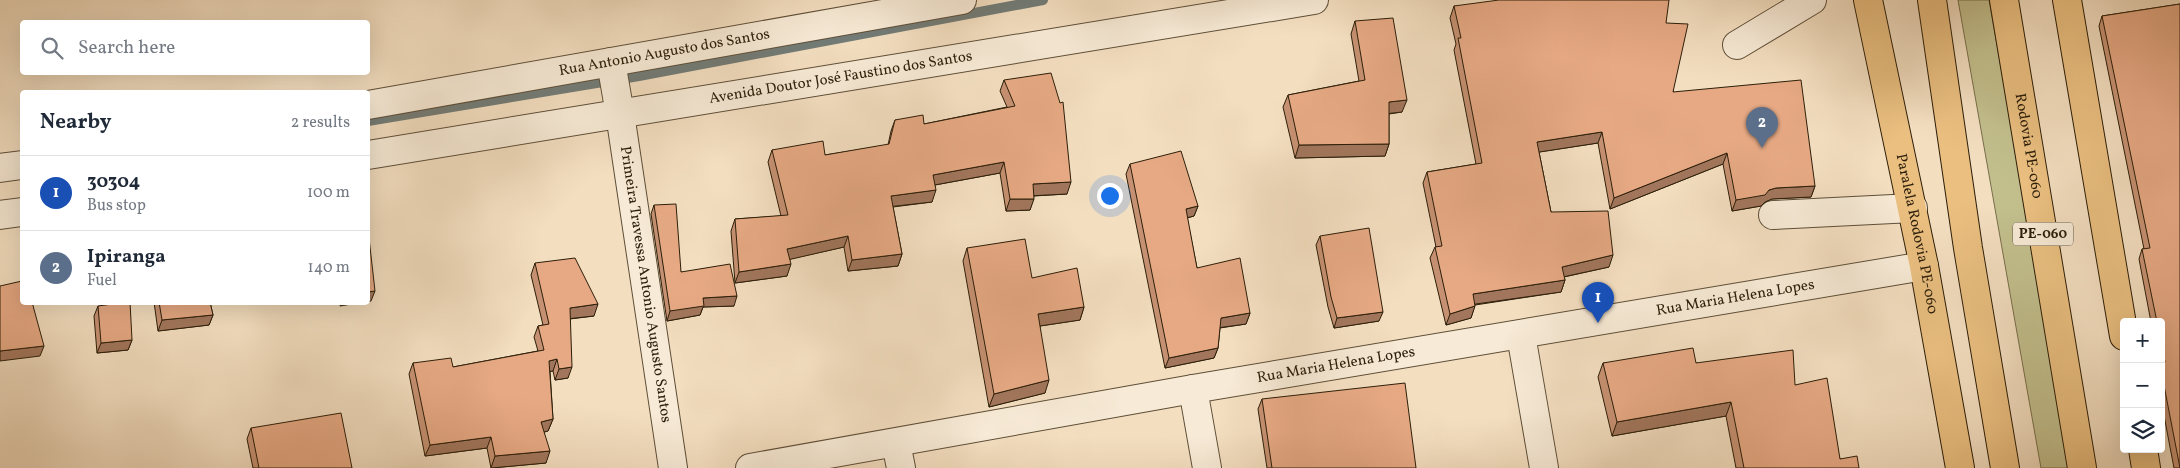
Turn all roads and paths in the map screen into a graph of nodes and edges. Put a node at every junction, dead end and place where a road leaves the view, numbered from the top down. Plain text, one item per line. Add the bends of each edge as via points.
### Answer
1 (962, 0) edge
2 (1314, 0) edge
3 (1812, 0) edge
4 (1868, 0) edge
5 (1932, 0) edge
6 (2004, 0) edge
7 (2067, 0) edge
8 (1737, 45) dead end
9 (616, 89) junction
10 (370, 105) edge
11 (370, 154) edge
12 (20, 165) edge
13 (0, 168) edge
14 (1912, 208) junction
15 (20, 212) edge
16 (0, 215) edge
17 (1773, 215) dead end
18 (1924, 266) junction
19 (2121, 318) edge
20 (1521, 335) junction
21 (1193, 389) junction
22 (2144, 453) edge
23 (898, 456) edge
24 (673, 468) edge
25 (750, 468) edge
26 (1207, 468) edge
27 (1544, 468) edge
28 (1960, 468) edge
29 (2005, 468) edge
30 (2082, 468) edge
31 (2146, 468) edge

1 - 9 street, Rua Antonio Augusto dos Santos
2 - 9 street, Avenida Doutor José Faustino dos Santos
3 - 8 street
4 - 14 main road, Paralela Rodovia PE-060
5 - 29 main road via 1966,238
6 - 30 main road, Rodovia PE-060 / PE-060
7 - 19 main road
9 - 10 street, Rua Antonio Augusto dos Santos
9 - 11 street, Avenida Doutor José Faustino dos Santos
9 - 24 street, Primeira Travessa Antonio Augusto Santos
12 - 13 street
14 - 17 street
14 - 18 main road, Paralela Rodovia PE-060
15 - 16 street
18 - 20 street, Rua Maria Helena Lopes
18 - 28 main road, Paralela Rodovia PE-060
20 - 21 street, Rua Maria Helena Lopes
20 - 27 street
21 - 23 street, Rua Maria Helena Lopes
21 - 26 street
22 - 31 main road
23 - 25 street, Rua Maria Helena Lopes

